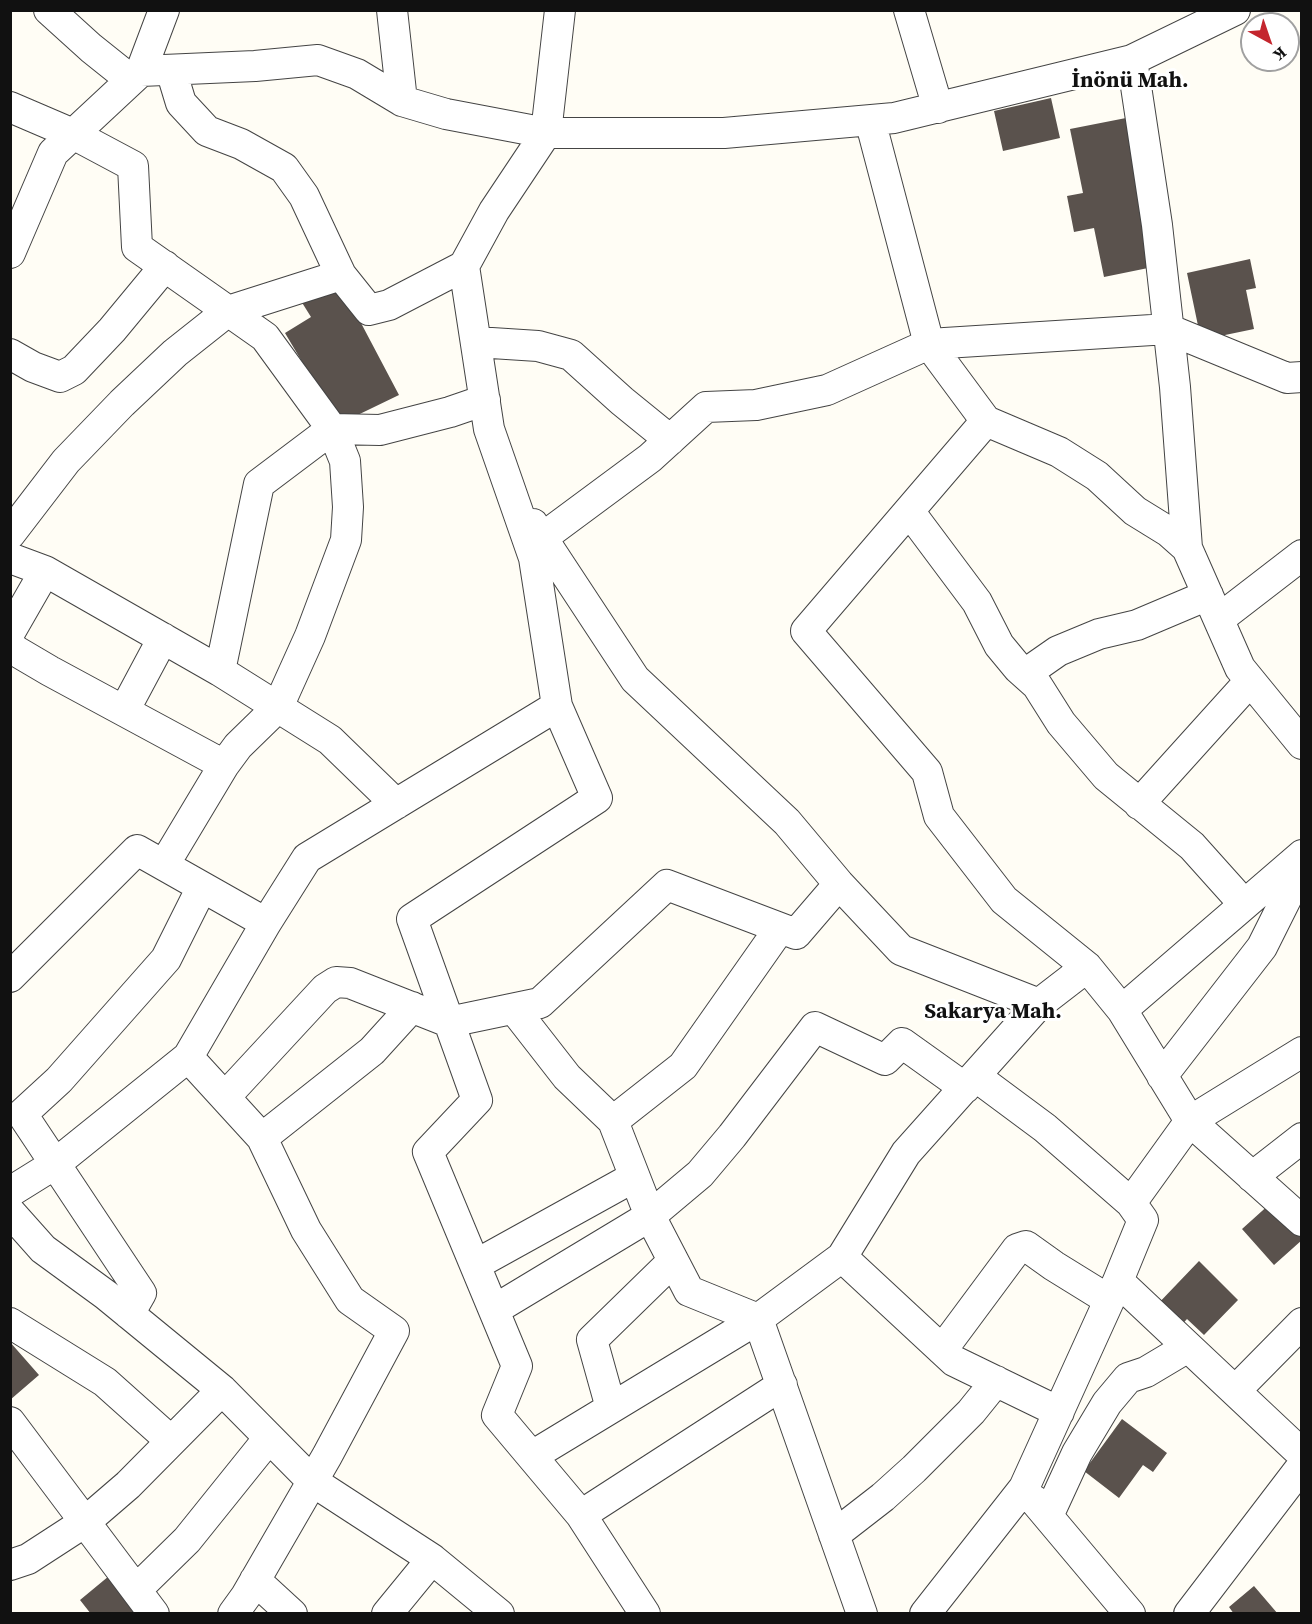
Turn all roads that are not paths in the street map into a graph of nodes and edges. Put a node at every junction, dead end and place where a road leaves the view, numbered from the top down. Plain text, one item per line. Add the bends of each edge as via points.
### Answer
1 (49, 10) edge
2 (164, 10) edge
3 (392, 10) edge
4 (560, 10) edge
5 (909, 10) edge
6 (1235, 10) edge
7 (1132, 60) junction
8 (171, 70) junction
9 (136, 76) junction
10 (402, 100) junction
11 (10, 107) edge
12 (938, 108) junction
13 (870, 120) junction
14 (546, 133) junction
15 (73, 134) junction
16 (10, 253) edge
17 (464, 266) junction
18 (165, 267) junction
19 (341, 275) junction
20 (228, 311) junction
21 (1168, 329) junction
22 (476, 342) junction
23 (929, 344) junction
24 (10, 354) edge
25 (1302, 377) edge
26 (485, 400) junction
27 (986, 421) junction
28 (332, 429) junction
29 (670, 440) junction
30 (510, 489) junction
31 (909, 511) junction
32 (10, 534) edge
33 (542, 538) junction
34 (1187, 548) junction
35 (1302, 555) edge
36 (10, 558) edge
37 (45, 571) junction
38 (1213, 607) junction
39 (10, 632) edge
40 (163, 638) junction
41 (10, 645) edge
42 (220, 671) junction
43 (1025, 675) junction
44 (1250, 681) junction
45 (557, 706) junction
46 (278, 707) junction
47 (124, 711) junction
48 (1302, 744) edge
49 (224, 765) junction
50 (396, 804) junction
51 (1139, 804) junction
52 (1302, 855) edge
53 (164, 865) junction
54 (1302, 867) edge
55 (839, 884) junction
56 (202, 887) junction
57 (1244, 904) junction
58 (266, 923) junction
59 (780, 928) junction
60 (1087, 967) junction
61 (10, 977) edge
62 (1039, 1004) junction
63 (411, 1007) junction
64 (514, 1009) junction
65 (1122, 1010) junction
66 (449, 1023) junction
67 (1302, 1052) edge
68 (188, 1058) junction
69 (1162, 1076) junction
70 (970, 1082) junction
71 (225, 1097) junction
72 (613, 1121) junction
73 (1190, 1121) junction
74 (262, 1138) junction
75 (1302, 1138) edge
76 (55, 1164) junction
77 (634, 1177) junction
78 (1252, 1177) junction
79 (10, 1192) edge
80 (1131, 1203) junction
81 (10, 1212) edge
82 (650, 1216) junction
83 (1302, 1221) edge
84 (842, 1257) junction
85 (673, 1261) junction
86 (475, 1265) junction
87 (1114, 1291) junction
88 (494, 1310) junction
89 (129, 1314) junction
90 (758, 1319) junction
91 (10, 1323) edge
92 (1302, 1323) edge
93 (1188, 1347) junction
94 (942, 1350) junction
95 (996, 1381) junction
96 (782, 1385) junction
97 (222, 1390) junction
98 (1235, 1391) junction
99 (610, 1408) junction
100 (1059, 1412) junction
101 (10, 1422) edge
102 (1295, 1436) edge
103 (269, 1438) junction
104 (171, 1441) junction
105 (532, 1456) junction
106 (1302, 1466) edge
107 (312, 1480) junction
108 (1024, 1488) junction
109 (581, 1515) junction
110 (1048, 1516) junction
111 (85, 1522) junction
112 (834, 1535) junction
113 (432, 1559) junction
114 (10, 1565) edge
115 (255, 1580) junction
116 (146, 1602) edge
117 (233, 1614) edge
118 (292, 1614) edge
119 (387, 1614) edge
120 (500, 1614) edge
121 (645, 1614) edge
122 (862, 1614) edge
123 (925, 1614) edge
124 (1130, 1614) edge
125 (1189, 1614) edge

1 - 9 street via 91,48
2 - 9 street
3 - 10 street
4 - 14 street
5 - 12 street
6 - 7 street
7 - 12 street
7 - 21 street
8 - 9 street
8 - 10 street via 318,60 357,74
8 - 19 street via 180,103 207,131 285,168 304,196
9 - 15 street
10 - 14 street via 446,114
11 - 15 street
12 - 13 street
13 - 14 street via 724,133
13 - 23 street
14 - 17 street via 494,211
15 - 16 street via 53,153
15 - 18 street via 133,166 137,247
17 - 19 street via 389,305 369,310
17 - 22 street
18 - 20 street
18 - 24 street via 74,370 60,377
19 - 20 street
20 - 28 street via 265,337
20 - 32 street via 175,353 66,460
21 - 23 street
21 - 25 street via 1287,378
21 - 34 street
22 - 26 street
22 - 29 street via 538,346 572,355
23 - 27 street
23 - 29 street via 827,390 756,405 706,407
26 - 28 street via 380,430
26 - 30 street via 489,429
27 - 31 street
27 - 34 street via 1059,452 1097,476 1134,511
28 - 42 street via 259,484
28 - 46 street via 345,461 346,540
29 - 33 street
30 - 33 street
30 - 45 street via 534,558
31 - 43 street via 977,602 999,645
31 - 60 street via 806,631 927,772 939,816 1004,900
33 - 55 street via 635,679 788,822
34 - 38 street
35 - 38 street
36 - 37 street
37 - 39 street
37 - 40 street
38 - 43 street via 1099,634 1058,651
38 - 44 street via 1240,668
40 - 42 street
40 - 47 street
41 - 47 street
42 - 46 street
43 - 51 street via 1037,685 1061,723 1106,776
44 - 48 street
44 - 51 street
45 - 50 street
45 - 66 street via 597,798 412,919
46 - 49 street
46 - 50 street via 330,740
47 - 49 street
49 - 53 street
50 - 58 street via 307,858
51 - 57 street via 1192,846
52 - 57 street
53 - 56 street
53 - 61 street via 137,850
54 - 69 street via 1262,947
55 - 59 street via 796,934
55 - 62 street via 901,950
56 - 58 street
56 - 76 street via 166,959 59,1080 22,1114
57 - 65 street
58 - 68 street
59 - 64 street via 668,885 540,1003
59 - 72 street via 683,1066
60 - 62 street
60 - 65 street
62 - 70 street
63 - 66 street
63 - 71 street via 350,983 336,982 325,989
63 - 74 street via 372,1051
64 - 66 street
64 - 72 street via 567,1077
65 - 69 street
66 - 86 street via 477,1100 428,1152
67 - 73 street
68 - 71 street
68 - 76 street
69 - 73 street
70 - 80 street via 1045,1128
70 - 82 street via 902,1043 885,1060 815,1027 700,1174
70 - 84 street via 906,1154
71 - 74 street
72 - 77 street
73 - 78 street
73 - 80 street
74 - 107 street via 306,1230 350,1300 394,1331
75 - 78 street
76 - 79 street
76 - 89 street via 141,1293
77 - 82 street
77 - 86 street
78 - 83 street
80 - 87 street via 1143,1220
81 - 89 street via 43,1249
82 - 85 street
82 - 88 street
84 - 90 street
84 - 94 street
85 - 90 street via 689,1291
85 - 99 street via 592,1340
86 - 88 street
87 - 93 street
87 - 94 street via 1054,1266 1026,1246 1017,1249
87 - 100 street
88 - 105 street via 517,1365 497,1415
89 - 97 street
90 - 96 street
90 - 99 street
91 - 104 street via 105,1382
92 - 98 street
93 - 98 street
93 - 110 street via 1128,1378 1107,1402 1077,1453
94 - 95 street via 954,1361
95 - 100 street
95 - 112 street via 915,1469
96 - 109 street
96 - 112 street
97 - 103 street
97 - 104 street
98 - 102 street
99 - 105 street
100 - 108 street
101 - 111 street
103 - 107 street
103 - 116 street via 187,1540
104 - 111 street
105 - 109 street
106 - 125 street
107 - 113 street
107 - 115 street
108 - 110 street
108 - 123 street
109 - 121 street
110 - 124 street
111 - 114 street via 28,1559
111 - 116 street
112 - 122 street
113 - 119 street
113 - 120 street
115 - 117 street
115 - 118 street

